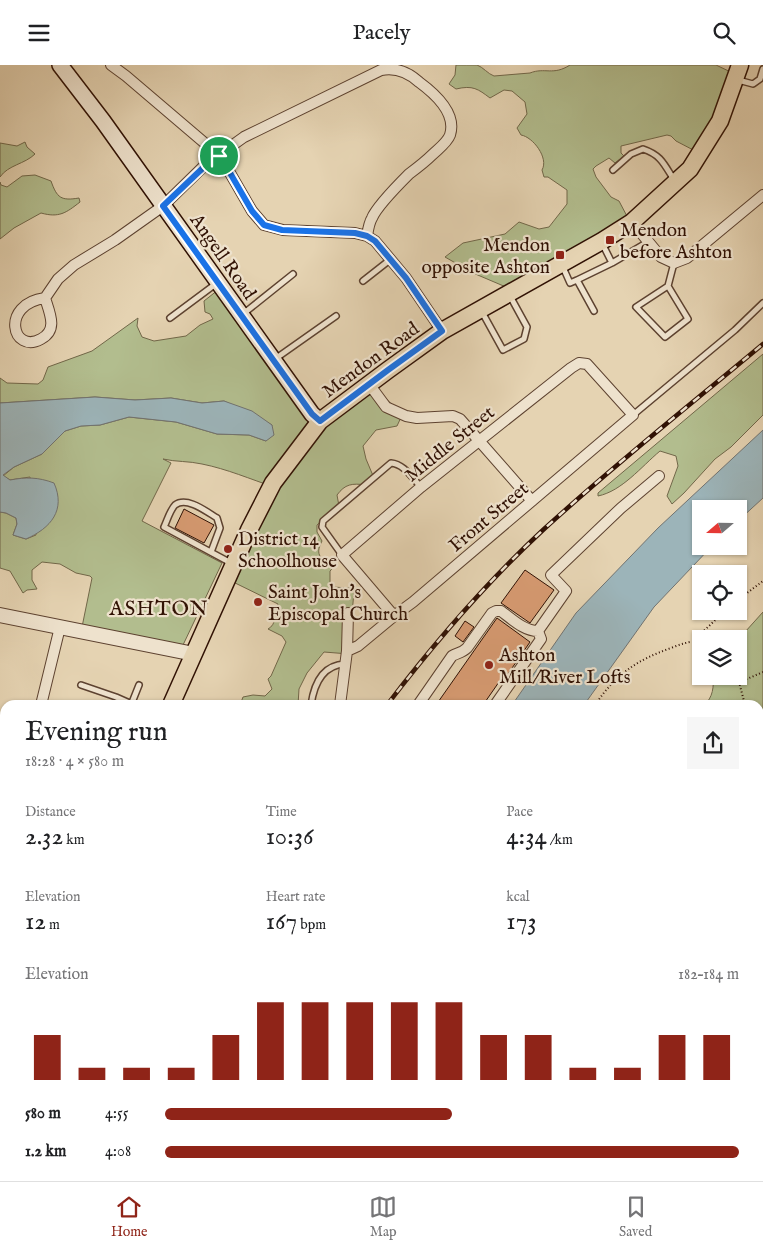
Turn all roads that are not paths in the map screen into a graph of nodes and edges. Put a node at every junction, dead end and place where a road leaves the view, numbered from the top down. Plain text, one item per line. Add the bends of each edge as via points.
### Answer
1 (60, 65) edge
2 (111, 65) edge
3 (398, 67) edge
4 (763, 69) edge
5 (738, 72) edge
6 (219, 156) junction
7 (613, 170) dead end
8 (675, 182) junction
9 (763, 195) edge
10 (163, 206) junction
11 (632, 222) junction
12 (367, 236) junction
13 (602, 241) junction
14 (648, 242) junction
15 (392, 259) junction
16 (561, 263) junction
17 (612, 263) junction
18 (674, 263) junction
19 (293, 274) dead end
20 (577, 279) junction
21 (362, 281) dead end
22 (218, 283) junction
23 (668, 286) junction
24 (508, 293) junction
25 (45, 298) junction
26 (763, 303) edge
27 (480, 309) junction
28 (594, 311) dead end
29 (241, 315) junction
30 (336, 316) dead end
31 (170, 318) dead end
32 (442, 331) junction
33 (273, 360) junction
34 (369, 384) junction
35 (633, 415) junction
36 (320, 421) junction
37 (478, 441) junction
38 (659, 476) dead end
39 (421, 487) junction
40 (532, 501) junction
41 (211, 552) junction
42 (342, 555) junction
43 (234, 565) junction
44 (348, 613) dead end
45 (0, 615) edge
46 (394, 616) junction
47 (60, 627) junction
48 (538, 631) junction
49 (347, 651) junction
50 (194, 654) junction
51 (346, 664) junction
52 (81, 685) dead end
53 (139, 685) dead end
54 (42, 700) edge
55 (119, 700) edge
56 (134, 700) edge
57 (173, 700) edge
58 (312, 700) edge
59 (341, 700) edge
60 (421, 700) edge
61 (498, 700) edge

1 - 10 main road, Angell Road
2 - 6 street
3 - 6 street via 381,71 305,106 244,137
3 - 12 street via 439,99 448,114 450,134 382,203 372,218
4 - 5 lane via 760,79 753,84
5 - 8 main road, Mendon Road via 720,121 690,169
6 - 10 street
6 - 12 street via 264,225 282,230
7 - 8 lane via 631,154 643,149 661,159
8 - 11 main road, Mendon Road
9 - 18 street via 687,258
10 - 22 main road, Angell Road
10 - 25 street via 74,265 58,279
11 - 13 main road, Mendon Road
11 - 14 street
12 - 15 street
13 - 16 main road, Mendon Road
13 - 17 lane
14 - 17 lane
14 - 18 street via 661,257
15 - 21 lane
15 - 32 street
16 - 20 lane via 570,283
16 - 24 main road, Mendon Road
17 - 20 lane
18 - 23 lane
19 - 29 lane
20 - 28 lane
22 - 29 main road, Angell Road
22 - 31 lane
23 - 23 lane via 636,307 665,337 688,319
24 - 27 main road, Mendon Road
24 - 27 lane via 526,327 524,339 503,350
25 - 25 street via 29,302 14,315 16,335 25,342 40,339 52,328
26 - 35 lane
27 - 32 main road, Mendon Road
29 - 33 main road, Angell Road
30 - 33 lane
32 - 34 main road, Mendon Road
33 - 36 main road, Angell Road
34 - 36 main road, Mendon Road
34 - 37 street via 386,407 417,418 460,419
35 - 37 street, Middle Street via 582,362
35 - 40 street, Front Street
36 - 43 main road, Mendon Road via 273,483
37 - 39 street, Middle Street
37 - 40 street
38 - 48 street via 551,575 566,591
39 - 42 street, Middle Street
39 - 42 lane via 398,463 391,463 323,521 322,527
40 - 46 street, Front Street
41 - 41 lane via 164,527 174,506 189,503 217,517 220,528
41 - 43 lane
42 - 46 street
43 - 50 main road, Mendon Road
44 - 49 street
45 - 47 street
46 - 49 street, Front Street via 358,646
47 - 50 street
47 - 54 street
48 - 60 street via 524,628 501,611 492,613 467,648 452,656
48 - 61 street via 541,639
49 - 51 street
50 - 57 main road, Mendon Road
51 - 58 lane via 325,671
51 - 59 street
52 - 55 lane
53 - 56 lane

